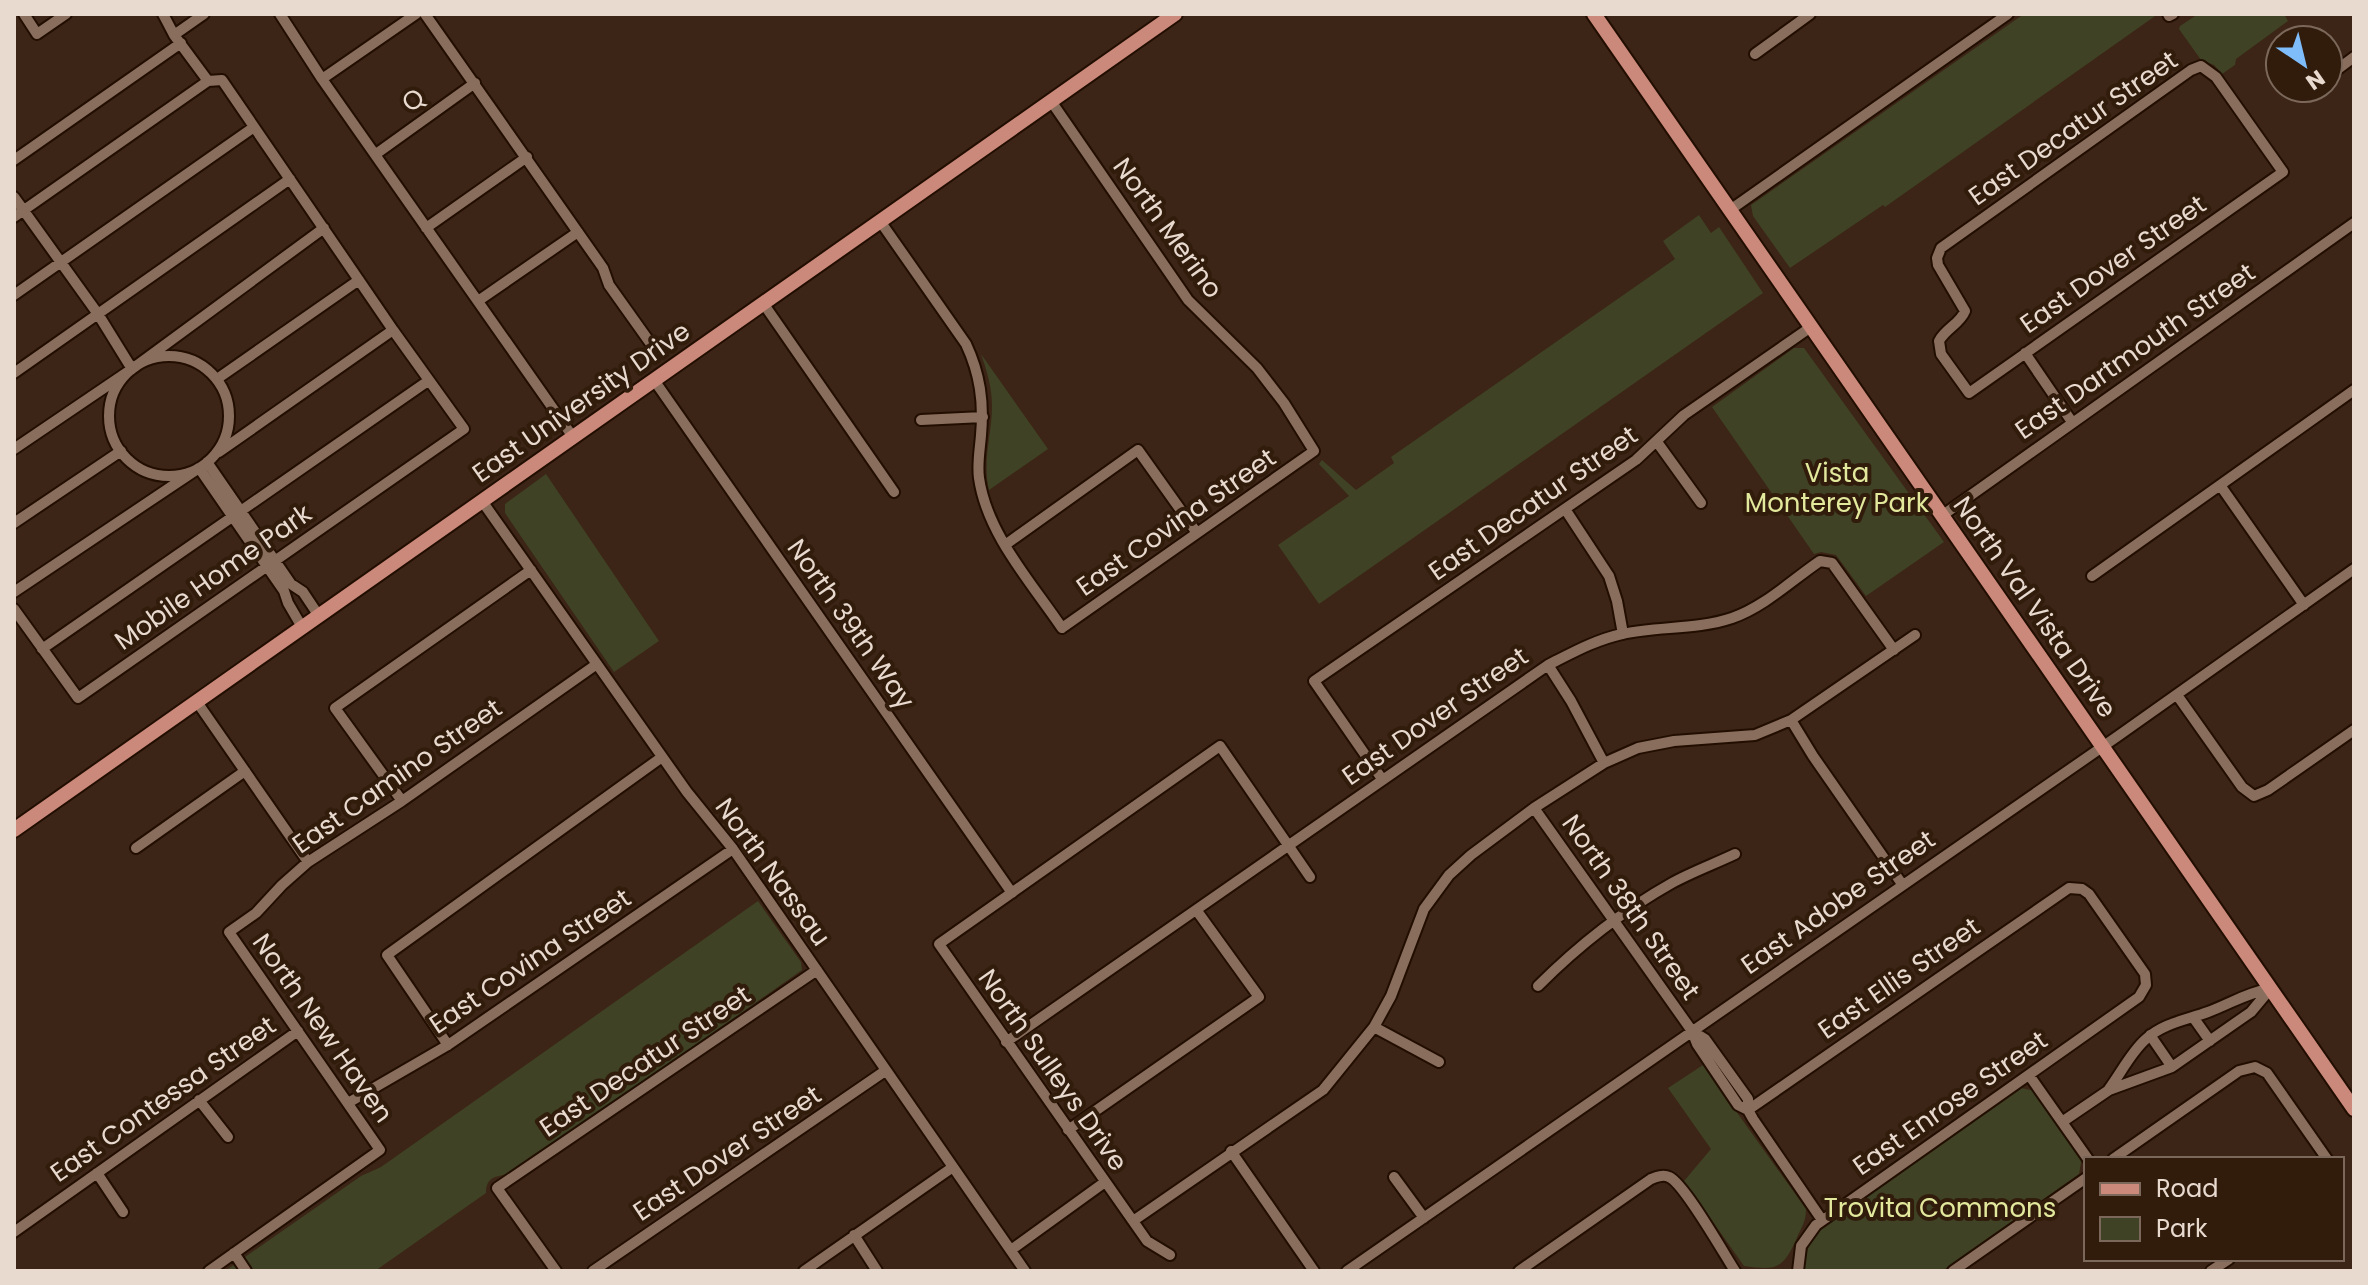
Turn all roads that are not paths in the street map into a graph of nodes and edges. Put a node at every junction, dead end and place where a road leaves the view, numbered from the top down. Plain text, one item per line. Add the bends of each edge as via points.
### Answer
1 (24, 14) edge
2 (66, 14) edge
3 (163, 14) edge
4 (204, 14) edge
5 (280, 14) edge
6 (416, 14) edge
7 (425, 14) edge
8 (1175, 14) edge
9 (1594, 14) edge
10 (1810, 14) edge
11 (2008, 14) edge
12 (177, 39) junction
13 (1755, 54) dead end
14 (322, 79) junction
15 (208, 81) junction
16 (475, 83) junction
17 (1051, 101) junction
18 (254, 127) junction
19 (376, 154) junction
20 (527, 157) junction
21 (14, 160) edge
22 (2283, 172) joint
23 (290, 179) junction
24 (14, 197) edge
25 (1730, 210) junction
26 (19, 214) edge
27 (880, 221) junction
28 (2354, 223) edge
29 (324, 228) junction
30 (426, 228) junction
31 (578, 232) junction
32 (61, 263) junction
33 (359, 280) junction
34 (14, 295) edge
35 (478, 301) junction
36 (763, 303) junction
37 (98, 314) junction
38 (1811, 327) junction
39 (393, 330) junction
40 (651, 344) dead end
41 (2025, 353) junction
42 (132, 369) junction
43 (14, 373) edge
44 (217, 379) junction
45 (654, 380) junction
46 (428, 381) junction
47 (2354, 390) edge
48 (1969, 393) joint
49 (983, 417) junction
50 (921, 420) dead end
51 (2072, 422) junction
52 (573, 437) junction
53 (1657, 442) junction
54 (14, 449) edge
55 (121, 451) junction
56 (1314, 451) joint
57 (207, 462) junction
58 (2220, 485) junction
59 (894, 492) dead end
60 (482, 501) junction
61 (1701, 503) dead end
62 (1565, 509) junction
63 (236, 514) junction
64 (1943, 515) junction
65 (14, 523) edge
66 (1197, 533) junction
67 (1005, 545) junction
68 (270, 563) junction
69 (2354, 569) edge
70 (531, 570) junction
71 (2092, 576) dead end
72 (14, 592) edge
73 (2304, 605) junction
74 (14, 609) edge
75 (319, 616) junction
76 (302, 627) junction
77 (1623, 634) junction
78 (1915, 635) dead end
79 (42, 649) junction
80 (1894, 650) junction
81 (597, 664) junction
82 (1548, 665) junction
83 (2177, 695) junction
84 (197, 702) junction
85 (1791, 720) junction
86 (2354, 730) edge
87 (2103, 746) junction
88 (662, 757) junction
89 (1604, 763) junction
90 (245, 771) junction
91 (1382, 779) junction
92 (402, 801) junction
93 (1534, 808) junction
94 (14, 830) edge
95 (1289, 846) junction
96 (136, 848) dead end
97 (733, 849) junction
98 (1735, 854) dead end
99 (308, 862) junction
100 (1310, 877) dead end
101 (1902, 884) junction
102 (2077, 888) joint
103 (1012, 893) junction
104 (1197, 911) junction
105 (1614, 921) junction
106 (229, 932) joint
107 (817, 970) junction
108 (1538, 986) dead end
109 (2271, 988) junction
110 (2193, 1017) junction
111 (1374, 1027) junction
112 (298, 1031) junction
113 (1692, 1031) junction
114 (2150, 1035) junction
115 (2210, 1041) junction
116 (1006, 1042) junction
117 (448, 1045) junction
118 (1439, 1062) dead end
119 (2172, 1067) junction
120 (885, 1071) junction
121 (2029, 1075) junction
122 (2109, 1090) junction
123 (199, 1100) junction
124 (348, 1103) junction
125 (2354, 1109) edge
126 (1748, 1110) junction
127 (2062, 1122) junction
128 (1068, 1130) junction
129 (228, 1137) dead end
130 (1231, 1151) junction
131 (2087, 1157) edge
132 (2116, 1157) edge
133 (2326, 1157) edge
134 (953, 1167) junction
135 (97, 1173) junction
136 (1394, 1177) dead end
137 (2084, 1179) edge
138 (1105, 1182) junction
139 (123, 1212) dead end
140 (1424, 1218) junction
141 (1822, 1220) junction
142 (1133, 1221) junction
143 (14, 1232) edge
144 (854, 1235) junction
145 (1011, 1250) junction
146 (234, 1253) junction
147 (1170, 1255) dead end
148 (209, 1271) edge
149 (246, 1271) edge
150 (556, 1271) edge
151 (593, 1271) edge
152 (804, 1271) edge
153 (877, 1271) edge
154 (1025, 1271) edge
155 (1314, 1271) edge
156 (1347, 1271) edge
157 (1519, 1271) edge
158 (1735, 1271) edge
159 (1796, 1271) edge
160 (1953, 1271) edge

1 - 2 street via 37,34
3 - 12 street
4 - 12 street
5 - 14 street
6 - 14 street
7 - 16 street
8 - 17 main road, East University Drive
9 - 25 main road, North Val Vista Drive
10 - 13 street
11 - 25 street
12 - 15 street
12 - 21 street
14 - 19 street
15 - 18 street via 222,80
15 - 26 street
16 - 19 street, Q
16 - 20 street
17 - 27 main road, East University Drive
17 - 56 street, North Merino via 1188,300 1257,368
18 - 23 street
18 - 32 street
19 - 30 street
20 - 30 street
20 - 31 street
22 - 41 street, East Dover Street
22 - 48 street, East Decatur Street via 2216,77 2201,66 2191,70 1941,248 1941,272 1965,311 1939,341 1941,354
23 - 29 street
23 - 37 street
24 - 26 street
25 - 38 main road, North Val Vista Drive
26 - 32 street
27 - 36 main road, East University Drive
27 - 49 street via 966,344 976,366
28 - 51 street, East Dartmouth Street
29 - 33 street
29 - 42 street
30 - 35 street
31 - 35 street
31 - 40 street
32 - 34 street
32 - 37 street
33 - 39 street
33 - 44 street
35 - 52 street
36 - 45 main road, East University Drive
36 - 59 street
37 - 42 street
37 - 43 street
38 - 53 street, East Decatur Street via 1684,415
38 - 64 main road, North Val Vista Drive
39 - 46 street
39 - 57 street
41 - 48 street, East Dover Street
41 - 51 street
42 - 44 street via 148,360 177,357 203,366
42 - 54 street
42 - 55 street via 116,391 109,417
44 - 57 street via 227,397 229,418 225,438
45 - 52 main road, East University Drive
45 - 103 street, North 39th Way
46 - 63 street
46 - 68 street, Mobile Home Park via 464,429
47 - 58 street
49 - 50 street
49 - 67 street via 978,474 985,509
51 - 64 street, East Dartmouth Street
52 - 60 main road, East University Drive
53 - 61 street
53 - 62 street, East Decatur Street
55 - 57 street via 133,464 157,474 183,474
55 - 65 street
56 - 66 street, East Covina Street
57 - 63 street
57 - 72 street
58 - 71 street
58 - 73 street
60 - 70 street, North Nassau
60 - 75 main road, East University Drive
62 - 77 street via 1609,576
62 - 91 street, East Decatur Street via 1314,681
63 - 68 street
63 - 79 street
64 - 87 main road, North Val Vista Drive
66 - 67 street via 1138,450
66 - 67 street, East Covina Street via 1062,628
68 - 75 street via 303,592
68 - 76 street
68 - 79 street, Mobile Home Park via 78,698
69 - 73 street, East Adobe Street
70 - 81 street, North Nassau
70 - 92 street via 335,708
73 - 83 street, East Adobe Street
74 - 79 street, Mobile Home Park
75 - 76 main road, East University Drive
76 - 84 main road, East University Drive
77 - 80 street, East Dover Street via 1733,617 1820,561 1832,563
77 - 82 street, East Dover Street
78 - 80 street
80 - 85 street
81 - 88 street, North Nassau
81 - 92 street, East Camino Street
82 - 89 street
82 - 91 street, East Dover Street
83 - 86 street via 2242,787 2254,796
83 - 87 street, East Adobe Street
84 - 90 street
84 - 94 main road, East University Drive
85 - 89 street via 1755,735 1638,748
85 - 101 street
87 - 101 street, East Adobe Street
87 - 109 main road, North Val Vista Drive
88 - 97 street, North Nassau
88 - 117 street via 387,955
89 - 93 street
90 - 96 street
90 - 99 street
91 - 95 street, East Dover Street
92 - 99 street, East Camino Street
93 - 105 street, North 38th Street
93 - 111 street via 1471,855 1436,891
95 - 100 street
95 - 103 street via 1220,746
95 - 104 street, East Dover Street
97 - 107 street, North Nassau
97 - 117 street, East Covina Street
98 - 105 street via 1672,883
99 - 106 street, East Camino Street
101 - 113 street, East Adobe Street
102 - 121 street, East Enrose Street via 2089,894 2134,957 2146,985 2139,997
102 - 126 street, East Ellis Street via 2064,890
103 - 116 street, North Sulleys Drive via 939,944
104 - 116 street, East Dover Street
104 - 128 street via 1259,997
105 - 108 street
105 - 113 street, North 38th Street
106 - 112 street, North New Haven
107 - 120 street, North Nassau
107 - 150 street, East Decatur Street via 497,1188
109 - 110 street
109 - 115 street via 2251,1012
109 - 125 main road, North Val Vista Drive
110 - 114 street
110 - 115 street
111 - 118 street
111 - 130 street via 1323,1090
112 - 123 street, East Contessa Street
112 - 124 street, North New Haven
113 - 126 street, North 38th Street via 1697,1044 1748,1099
113 - 140 street, East Adobe Street
114 - 119 street
114 - 122 street
115 - 119 street
116 - 128 street, North Sulleys Drive
117 - 124 street, East Covina Street
119 - 122 street
120 - 134 street, North Nassau
120 - 151 street, East Dover Street
121 - 127 street
121 - 141 street, East Enrose Street
122 - 127 street
123 - 129 street
123 - 135 street, East Contessa Street
124 - 146 street, North New Haven via 380,1150
126 - 141 street, North 38th Street
127 - 131 street
128 - 138 street, North Sulleys Drive
130 - 142 street
130 - 155 street
132 - 133 street via 2239,1071 2255,1067 2267,1073
134 - 144 street
134 - 145 street, North Nassau
135 - 139 street
135 - 143 street, East Contessa Street
136 - 140 street
137 - 160 street
138 - 142 street, North Sulleys Drive
138 - 145 street
140 - 156 street, East Adobe Street
141 - 159 street, East Enrose Street via 1801,1246
142 - 147 street, North Sulleys Drive via 1147,1241
144 - 152 street
144 - 153 street
145 - 154 street, North Nassau
146 - 148 street
146 - 149 street
157 - 158 street via 1660,1176 1670,1177 1684,1192

